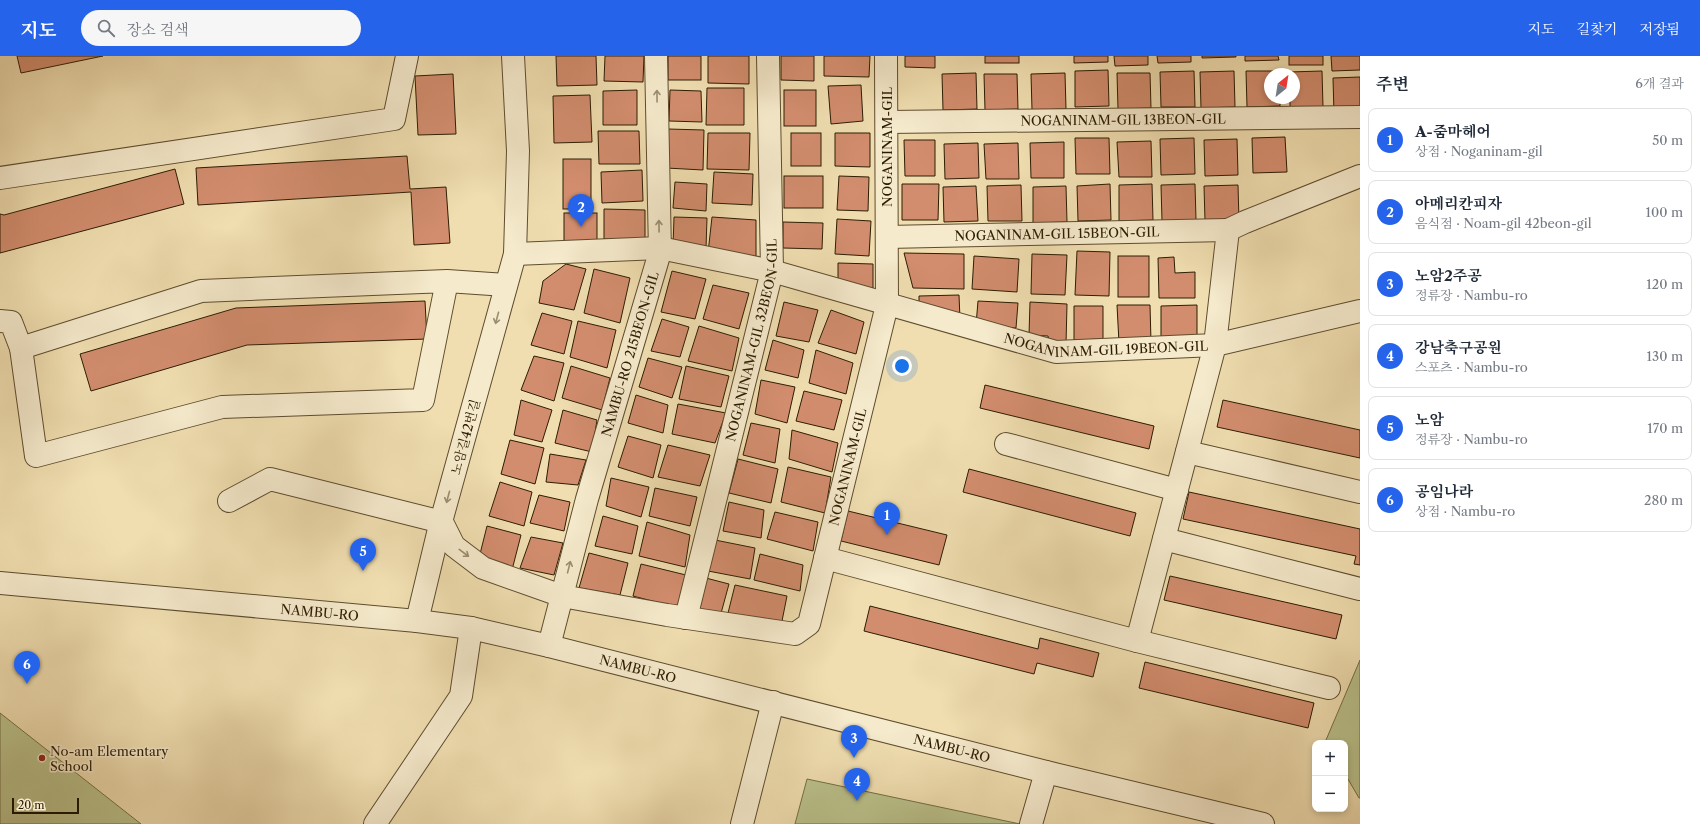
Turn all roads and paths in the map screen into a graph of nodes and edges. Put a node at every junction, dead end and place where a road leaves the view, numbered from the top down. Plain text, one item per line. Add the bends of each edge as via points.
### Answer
1 (407, 56) edge
2 (513, 56) edge
3 (656, 56) edge
4 (768, 56) edge
5 (886, 56) edge
6 (1360, 117) edge
7 (886, 122) junction
8 (1360, 176) edge
9 (0, 178) edge
10 (1228, 230) junction
11 (887, 237) junction
12 (660, 248) junction
13 (515, 254) junction
14 (772, 271) junction
15 (447, 281) junction
16 (506, 285) junction
17 (887, 305) junction
18 (1360, 311) edge
19 (0, 321) edge
20 (1215, 345) junction
21 (21, 348) junction
22 (1006, 444) dead end
23 (1186, 452) junction
24 (1177, 490) junction
25 (1360, 492) edge
26 (229, 501) dead end
27 (442, 522) junction
28 (1164, 539) junction
29 (825, 558) junction
30 (0, 582) edge
31 (1360, 589) edge
32 (562, 596) junction
33 (686, 618) junction
34 (417, 621) junction
35 (471, 628) junction
36 (1137, 641) junction
37 (549, 646) junction
38 (1329, 688) dead end
39 (773, 702) junction
40 (1046, 772) junction
41 (375, 824) edge
42 (742, 824) edge
43 (1031, 824) edge
44 (1263, 824) edge

1 - 9 street via 394,119
2 - 13 street, 노암길42번길 via 518,151
12 -> 3 street, NAMBU-RO 215BEON-GIL
4 - 14 street, NOGANINAM-GIL 32BEON-GIL
5 - 7 street, NOGANINAM-GIL
6 - 7 street, NOGANINAM-GIL 13BEON-GIL
7 - 11 street, NOGANINAM-GIL
8 - 10 street
10 - 11 street, NOGANINAM-GIL 15BEON-GIL
10 - 20 street, NOGANINAM-GIL 19BEON-GIL
11 - 17 street, NOGANINAM-GIL
12 - 13 street, NOGANINAM-GIL 19BEON-GIL
12 - 14 street, NOGANINAM-GIL 19BEON-GIL
32 -> 12 street, NAMBU-RO 215BEON-GIL via 587,498
13 - 16 street, 노암길42번길
14 - 17 street, NOGANINAM-GIL 19BEON-GIL
14 - 33 street, NOGANINAM-GIL 32BEON-GIL
15 - 16 street
15 - 21 street via 201,291
15 - 21 street via 423,400 222,407 36,456
16 -> 27 street, 노암길42번길
17 - 20 street, NOGANINAM-GIL 19BEON-GIL via 1056,352
17 - 29 street, NOGANINAM-GIL
18 - 20 street
19 - 21 street via 11,322
20 - 23 street
22 - 24 street
23 - 24 street
23 - 25 street
24 - 28 street
26 - 27 street via 270,479
27 -> 32 street, NOGANINAM-GIL via 454,546 483,568
27 - 34 street, 노암길42번길
28 - 31 street
28 - 36 street
29 - 33 street, NOGANINAM-GIL via 809,624 795,634
29 - 36 street
30 - 34 street, NAMBU-RO
32 - 33 street, NOGANINAM-GIL
32 - 37 street, NAMBU-RO 215BEON-GIL
34 - 35 street, NAMBU-RO
35 - 37 street, NAMBU-RO
35 - 41 street via 461,696
36 - 38 street
37 - 39 street, NAMBU-RO
39 - 40 street, NAMBU-RO
39 - 42 street
40 - 43 street
40 - 44 street, NAMBU-RO

